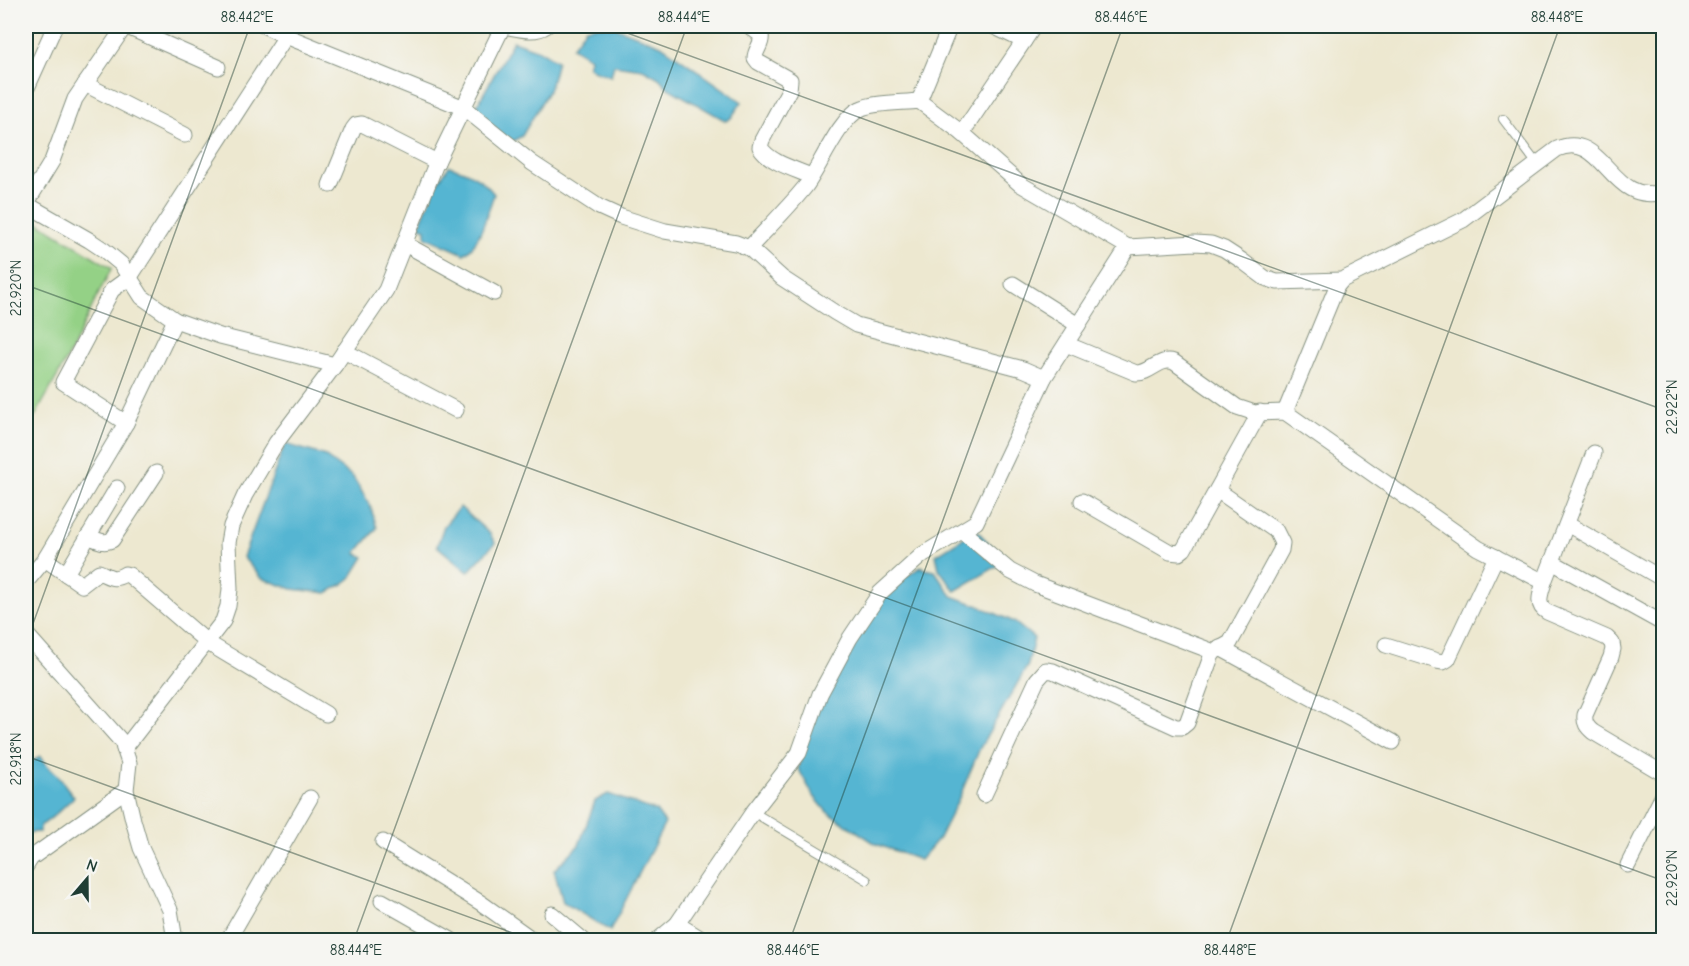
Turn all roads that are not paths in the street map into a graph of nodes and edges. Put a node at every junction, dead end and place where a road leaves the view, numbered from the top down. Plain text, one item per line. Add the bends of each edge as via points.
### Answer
1 (55, 26) edge
2 (265, 26) edge
3 (503, 26) edge
4 (546, 26) edge
5 (749, 26) edge
6 (950, 26) edge
7 (993, 26) edge
8 (1034, 26) edge
9 (286, 36) junction
10 (1024, 41) junction
11 (218, 67) dead end
12 (85, 84) junction
13 (26, 90) edge
14 (919, 101) junction
15 (464, 108) junction
16 (1503, 119) dead end
17 (962, 132) junction
18 (185, 135) dead end
19 (437, 162) junction
20 (1537, 164) junction
21 (811, 176) junction
22 (330, 184) dead end
23 (1664, 193) edge
24 (26, 204) edge
25 (405, 244) junction
26 (1128, 247) junction
27 (749, 248) junction
28 (130, 277) junction
29 (1342, 280) junction
30 (1013, 284) dead end
31 (494, 293) dead end
32 (175, 320) junction
33 (1078, 325) junction
34 (1066, 344) junction
35 (344, 351) junction
36 (335, 365) junction
37 (1044, 378) junction
38 (456, 410) dead end
39 (1260, 412) junction
40 (1285, 412) junction
41 (126, 423) junction
42 (1594, 453) dead end
43 (156, 473) dead end
44 (117, 488) dead end
45 (1217, 490) junction
46 (1082, 501) dead end
47 (1567, 524) junction
48 (962, 531) junction
49 (88, 536) junction
50 (1496, 556) junction
51 (45, 558) junction
52 (1552, 562) junction
53 (66, 574) junction
54 (1661, 578) dead end
55 (26, 582) edge
56 (1544, 582) junction
57 (1664, 624) edge
58 (26, 634) edge
59 (208, 643) junction
60 (1386, 645) dead end
61 (1217, 650) junction
62 (326, 714) dead end
63 (1393, 741) dead end
64 (124, 749) junction
65 (1664, 774) edge
66 (126, 790) junction
67 (1664, 793) edge
68 (984, 795) dead end
69 (310, 798) dead end
70 (753, 812) junction
71 (383, 842) dead end
72 (1628, 865) dead end
73 (26, 866) edge
74 (867, 880) dead end
75 (382, 901) dead end
76 (552, 914) dead end
77 (676, 924) junction
78 (175, 940) edge
79 (228, 940) edge
80 (452, 940) edge
81 (533, 940) edge
82 (583, 940) edge
83 (658, 940) edge
84 (703, 940) edge

1 - 13 street
2 - 9 street
3 - 4 street via 533,31
3 - 15 street
5 - 21 street via 761,35 755,53 758,62 790,80 789,90 760,147 770,158
6 - 14 street
7 - 10 street
8 - 10 street
9 - 15 street
9 - 28 street
10 - 17 street
11 - 12 street via 125,26
12 - 18 street
12 - 24 street via 71,107 52,161
14 - 17 street
14 - 21 street via 871,106 852,114
15 - 19 street
15 - 27 street via 532,163 599,207 665,231
16 - 20 lane
17 - 26 street via 1020,184
19 - 22 street via 362,124 356,125
19 - 25 street
20 - 23 street via 1565,145 1583,147 1632,190 1650,195
20 - 29 street via 1456,224
21 - 27 street
24 - 28 street via 104,250
25 - 31 street
25 - 35 street via 386,290
26 - 29 street via 1211,244 1277,282
26 - 33 street
27 - 37 street via 782,278 856,325
28 - 32 street via 142,297
28 - 41 street via 112,291 63,382
29 - 40 street
30 - 33 street
32 - 36 street via 220,336
32 - 41 street
33 - 34 street
34 - 37 street
34 - 39 street via 1136,373 1161,362 1174,362 1237,407
35 - 36 street
35 - 38 street
36 - 59 street via 276,443 245,495 228,543 228,606
37 - 48 street via 976,522
39 - 40 street
39 - 45 street
40 - 50 street via 1470,542
41 - 51 street
42 - 47 street
43 - 49 street via 112,540
44 - 49 street
45 - 46 street via 1184,549 1175,554
45 - 61 street via 1276,531 1282,543 1230,643
47 - 52 street
47 - 54 street
48 - 61 street via 1010,570 1035,584
48 - 70 street via 922,555 880,592 820,694 799,753
49 - 53 street
50 - 56 street
50 - 60 street via 1448,659 1437,662
51 - 53 street
51 - 55 street
52 - 56 street
52 - 57 street
53 - 59 street via 82,585 99,572 112,579 129,575
56 - 65 street via 1541,609 1612,643 1611,657 1585,715 1587,727
58 - 64 street via 122,742
59 - 62 street
59 - 64 street
61 - 63 street
61 - 68 street via 1190,718 1182,727 1046,670 1037,680
64 - 66 street via 129,763
66 - 73 street via 31,858
66 - 78 street via 141,848 170,910
67 - 72 street
69 - 79 street
70 - 74 lane
70 - 77 street
71 - 81 street
75 - 80 street
76 - 82 street
77 - 83 street
77 - 84 street

